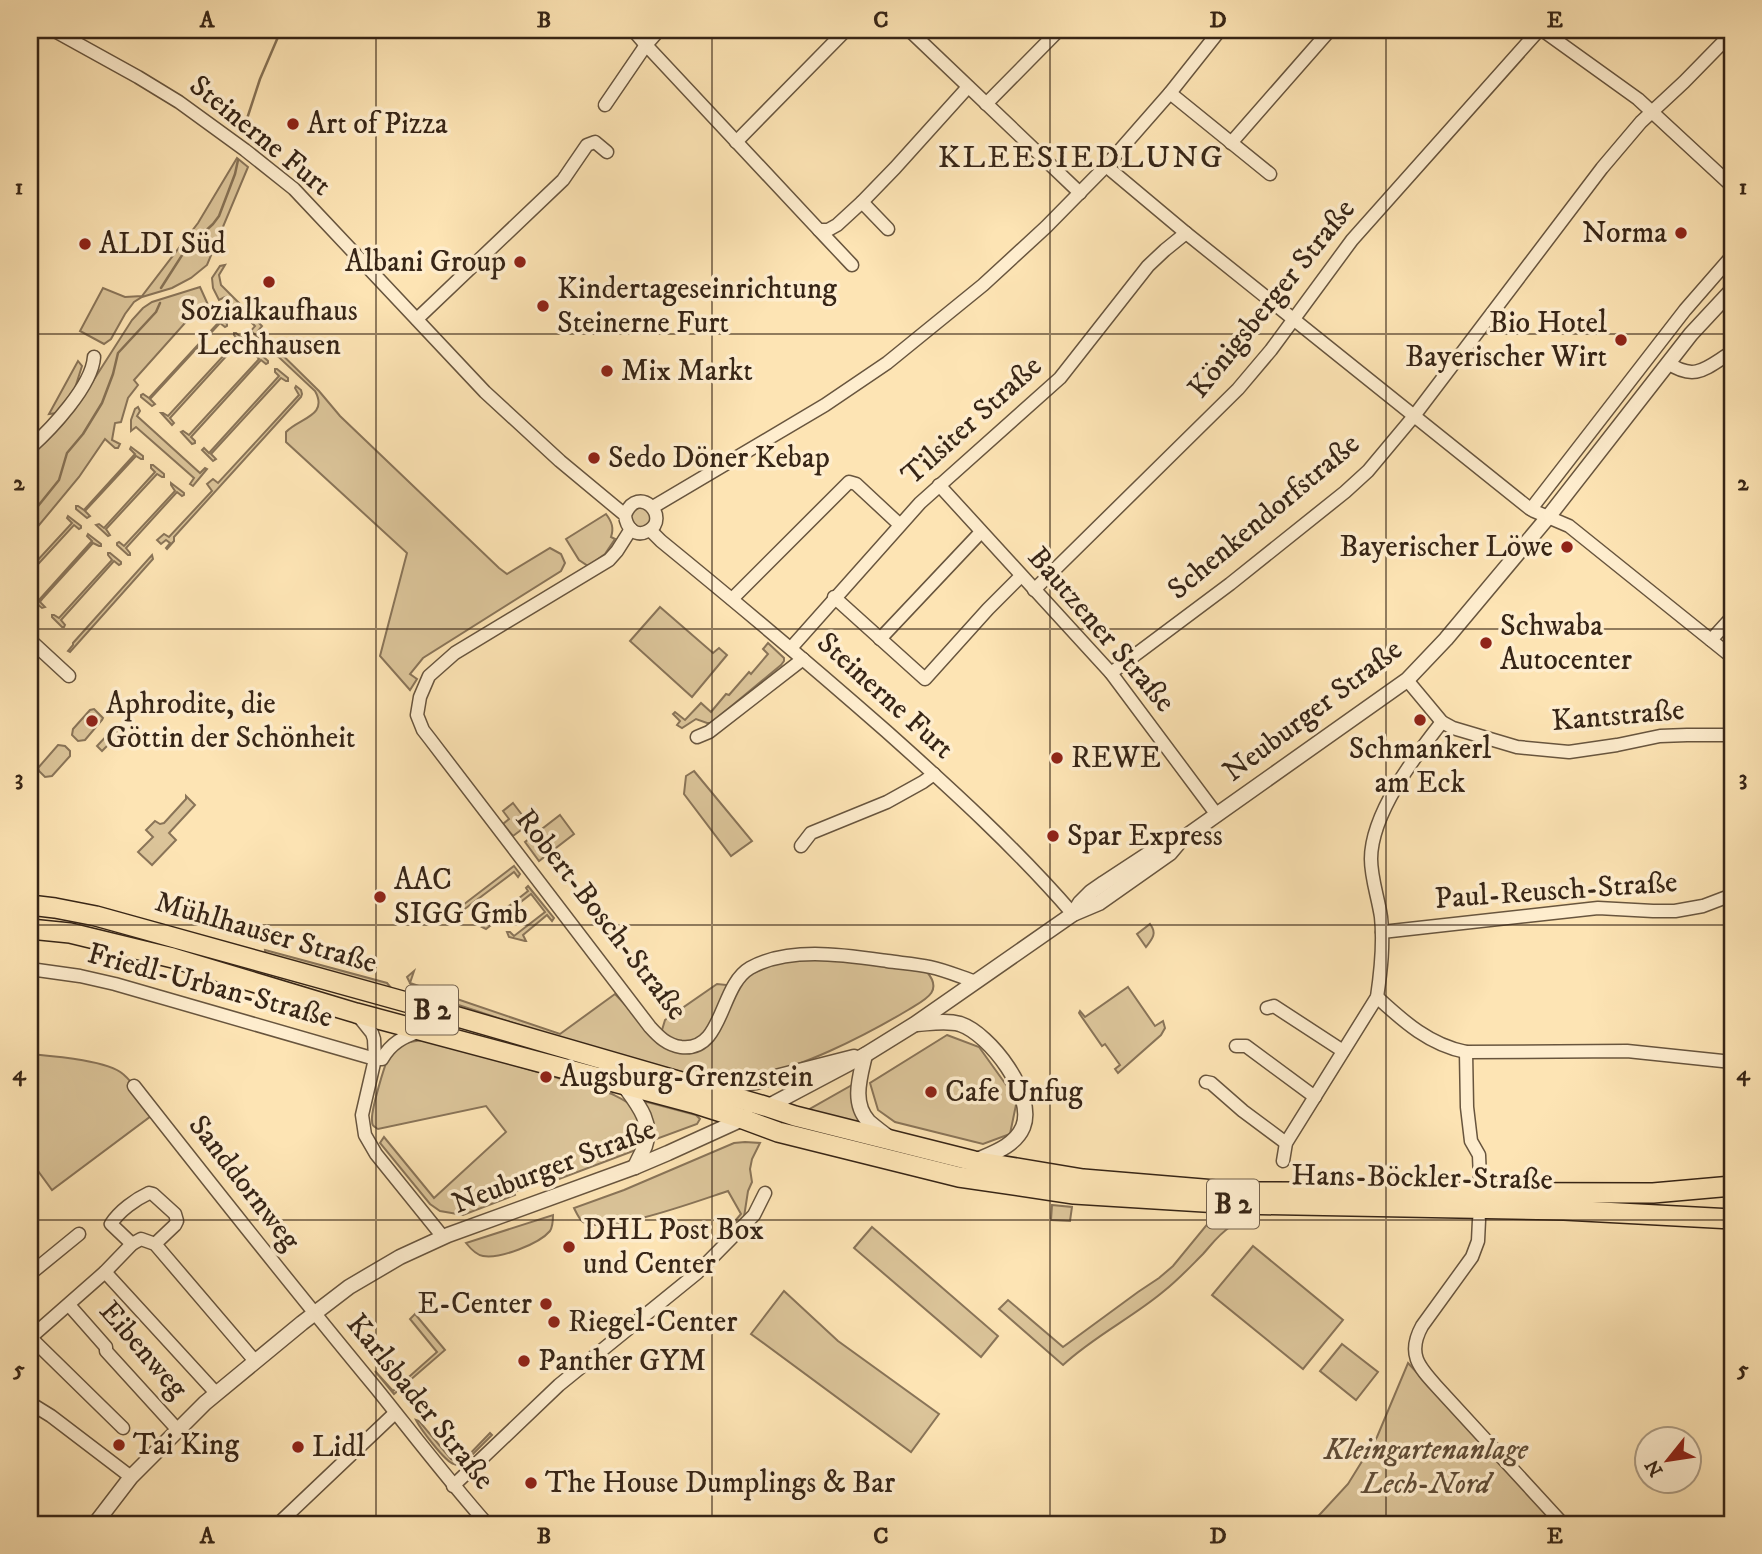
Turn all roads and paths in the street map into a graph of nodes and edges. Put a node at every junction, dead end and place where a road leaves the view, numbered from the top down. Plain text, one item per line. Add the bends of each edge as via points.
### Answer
1 (53, 30) edge
2 (633, 30) edge
3 (659, 30) edge
4 (846, 30) edge
5 (909, 30) edge
6 (1059, 30) edge
7 (1220, 30) edge
8 (1330, 30) edge
9 (1540, 30) edge
10 (1732, 33) edge
11 (646, 46) junction
12 (968, 87) junction
13 (1170, 93) junction
14 (986, 104) junction
15 (605, 105) dead end
16 (1652, 113) junction
17 (736, 142) junction
18 (1231, 143) junction
19 (607, 152) dead end
20 (1107, 166) junction
21 (1270, 174) dead end
22 (1732, 186) edge
23 (1080, 193) junction
24 (862, 202) junction
25 (888, 229) dead end
26 (819, 230) junction
27 (1186, 233) junction
28 (1732, 256) edge
29 (852, 265) dead end
30 (1732, 290) edge
31 (417, 319) junction
32 (1294, 319) junction
33 (1732, 352) edge
34 (94, 357) dead end
35 (1668, 363) junction
36 (1414, 416) junction
37 (30, 448) edge
38 (939, 485) junction
39 (653, 507) junction
40 (1531, 509) junction
41 (625, 515) junction
42 (1549, 516) junction
43 (899, 524) junction
44 (631, 530) junction
45 (650, 530) junction
46 (981, 532) junction
47 (1021, 576) junction
48 (1034, 590) junction
49 (834, 597) junction
50 (732, 599) junction
51 (1732, 617) edge
52 (880, 639) junction
53 (30, 640) edge
54 (1711, 640) junction
55 (791, 648) junction
56 (1732, 657) edge
57 (803, 659) junction
58 (1111, 673) junction
59 (69, 676) dead end
60 (1406, 680) junction
61 (1442, 722) junction
62 (1732, 735) edge
63 (697, 737) dead end
64 (934, 774) junction
65 (1216, 815) junction
66 (801, 846) dead end
67 (1732, 895) edge
68 (30, 905) edge
69 (1073, 914) junction
70 (30, 929) edge
71 (1382, 932) junction
72 (30, 969) edge
73 (976, 982) junction
74 (1377, 997) junction
75 (1267, 1008) dead end
76 (356, 1013) junction
77 (915, 1024) junction
78 (420, 1031) junction
79 (1236, 1046) dead end
80 (1343, 1051) junction
81 (1466, 1052) junction
82 (865, 1055) junction
83 (375, 1059) junction
84 (1732, 1062) edge
85 (1206, 1082) dead end
86 (623, 1084) junction
87 (134, 1086) dead end
88 (705, 1089) junction
89 (1315, 1097) junction
90 (768, 1107) junction
91 (743, 1119) junction
92 (894, 1141) junction
93 (1286, 1143) junction
94 (974, 1161) junction
95 (1283, 1161) dead end
96 (635, 1167) junction
97 (1480, 1179) dead end
98 (1732, 1186) edge
99 (765, 1193) dead end
100 (1732, 1219) edge
101 (1479, 1220) dead end
102 (79, 1234) dead end
103 (443, 1237) junction
104 (132, 1244) junction
105 (155, 1244) junction
106 (105, 1272) junction
107 (30, 1274) edge
108 (69, 1305) junction
109 (314, 1313) junction
110 (30, 1338) edge
111 (255, 1361) junction
112 (216, 1393) junction
113 (30, 1403) edge
114 (396, 1413) junction
115 (123, 1428) dead end
116 (177, 1429) junction
117 (131, 1477) junction
118 (453, 1486) junction
119 (98, 1523) edge
120 (278, 1524) edge
121 (487, 1524) edge
122 (1563, 1524) edge

1 - 31 street, Steinerne Furt via 179,102 245,150 294,189
2 - 11 street
3 - 11 street
4 - 17 street
5 - 12 street
6 - 14 street
7 - 13 street
8 - 18 street
9 - 16 street
9 - 32 street, Königsberger Straße via 1352,240
10 - 16 street, Schenkendorfstraße
11 - 15 street
11 - 17 street
12 - 14 street
12 - 24 street
13 - 18 street
13 - 20 street
14 - 23 street
16 - 22 street
16 - 36 street, Schenkendorfstraße via 1602,169
17 - 26 street
18 - 21 street
19 - 31 street via 595,142 587,145 564,180
20 - 23 street
20 - 27 street
23 - 39 street via 983,285 894,359
24 - 25 street
24 - 26 street via 837,225
26 - 29 street
27 - 32 street
27 - 38 street, Tilsiter Straße via 1148,266 1060,378
28 - 40 street
30 - 35 street, Neuburger Straße
31 - 41 street, Steinerne Furt via 519,425
32 - 36 street
32 - 48 street, Königsberger Straße via 1238,389
33 - 35 street via 1693,373
34 - 37 street via 83,386 56,423
35 - 42 street, Neuburger Straße
36 - 40 street
36 - 58 street, Schenkendorfstraße via 1345,492
38 - 43 street, Tilsiter Straße
38 - 46 street, Bautzener Straße
39 - 41 street via 638,502 628,507
39 - 45 street via 656,520
40 - 42 street
41 - 44 street, Steinerne Furt
42 - 54 street via 1569,526
42 - 60 street, Neuburger Straße
43 - 49 street, Tilsiter Straße
43 - 50 street via 849,482
44 - 45 street
44 - 73 street, Robert-Bosch-Straße via 609,560 455,653 429,676 417,715 423,730 665,1042 687,1047 708,1038 734,984 748,969 786,956 823,954 904,963
45 - 50 street, Steinerne Furt
46 - 47 street, Bautzener Straße
46 - 52 street
47 - 48 street, Bautzener Straße
47 - 52 street via 925,679
48 - 58 street, Bautzener Straße
49 - 52 street
49 - 55 street, Tilsiter Straße
50 - 55 street, Steinerne Furt
51 - 54 street
53 - 59 street
54 - 56 street
55 - 57 street, Steinerne Furt
57 - 63 street
57 - 64 street, Steinerne Furt
58 - 65 street, Bautzener Straße
60 - 61 street, Kantstraße
60 - 65 street, Neuburger Straße
61 - 62 street, Kantstraße via 1517,747 1569,752 1660,736
61 - 71 street via 1390,798 1373,842 1371,863
64 - 66 street via 887,802 811,833
64 - 69 street, Steinerne Furt
65 - 69 street, Neuburger Straße via 1104,883
67 - 71 street, Paul-Reusch-Straße via 1675,911 1598,908
68 - 88 main road, Mühlhauser Straße / B 2 via 109,920
69 - 73 street, Neuburger Straße
70 - 76 main road, Mühlhauser Straße / B 2 via 70,933 173,958
71 - 74 street
72 - 83 street, Friedl-Urban-Straße via 115,984
73 - 77 street, Neuburger Straße
74 - 80 street
74 - 81 street via 1428,1039
75 - 80 street via 1274,1006
76 - 78 main road, Mühlhauser Straße / B 2
76 - 83 street, Friedl-Urban-Straße via 372,1033
77 - 82 street, Neuburger Straße
77 - 94 street via 951,1022 973,1032 1003,1062 1021,1092 1026,1109 1023,1128 1004,1148
78 - 83 street via 400,1038 382,1059
78 - 86 main road, Mühlhauser Straße / B 2
79 - 89 street via 1246,1045
80 - 89 street
81 - 84 street via 1627,1052
81 - 97 street via 1467,1107
82 - 88 street via 756,1082
82 - 90 street, Neuburger Straße
82 - 92 street via 859,1086 862,1110 870,1123
83 - 103 street, Friedl-Urban-Straße via 364,1105 365,1135
85 - 93 street
86 - 91 main road, Mühlhauser Straße / B 2
86 - 96 street via 639,1106 648,1132
87 - 109 street, Sanddornweg
88 - 90 main road, Mühlhauser Straße / B 2
89 - 93 street
90 - 91 street, Neuburger Straße
90 - 92 main road, Hans-Böckler-Straße / B 2
91 - 96 street, Neuburger Straße
91 - 100 main road, Hans-Böckler-Straße / B 2 via 959,1177 1074,1194 1236,1204 1564,1210
92 - 94 main road, Hans-Böckler-Straße / B 2
93 - 95 street
94 - 98 main road, Hans-Böckler-Straße / B 2 via 1083,1179 1240,1192 1653,1193
96 - 103 street, Neuburger Straße
99 - 118 street via 754,1215 698,1273 559,1384
101 - 122 street via 1472,1257 1416,1337 1416,1360
102 - 107 street
103 - 109 street, Neuburger Straße via 369,1275
104 - 105 street via 141,1240
104 - 105 street via 111,1223 149,1193 175,1214 177,1221
104 - 106 street
105 - 111 street
106 - 108 street
106 - 112 street
108 - 110 street
108 - 116 street, Eibenweg
109 - 111 street, Neuburger Straße
109 - 114 street, Karlsbader Straße
110 - 115 street
111 - 112 street, Neuburger Straße
112 - 116 street, Neuburger Straße
113 - 117 street
114 - 118 street, Karlsbader Straße
114 - 120 street
116 - 117 street, Neuburger Straße
117 - 119 street, Neuburger Straße
118 - 121 street, Karlsbader Straße

